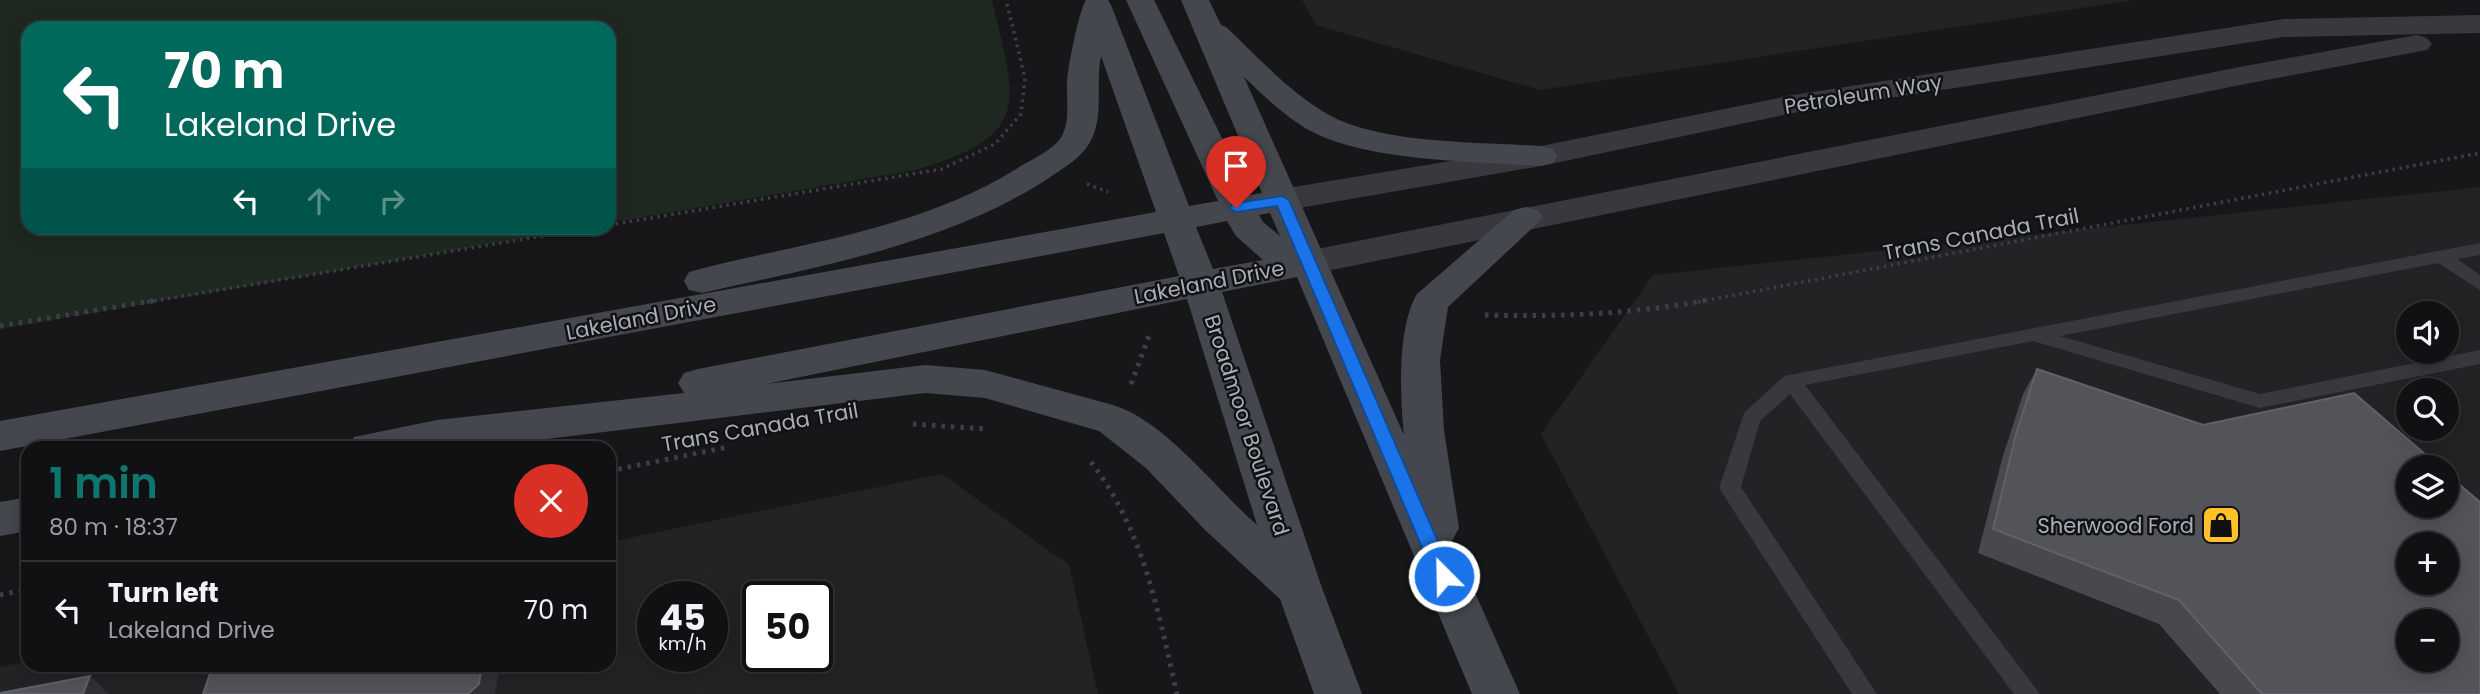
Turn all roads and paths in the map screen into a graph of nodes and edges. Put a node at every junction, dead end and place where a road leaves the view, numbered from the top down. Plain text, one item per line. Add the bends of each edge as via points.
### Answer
1 (1006, 0) edge
2 (1140, 0) edge
3 (1096, 4) edge
4 (1199, 11) edge
5 (2465, 25) edge
6 (2480, 153) edge
7 (1541, 156) junction
8 (1282, 200) junction
9 (1236, 208) junction
10 (1527, 218) junction
11 (1175, 219) junction
12 (616, 224) edge
13 (549, 235) edge
14 (2480, 248) edge
15 (2441, 256) junction
16 (1307, 263) junction
17 (2480, 284) edge
18 (1201, 285) junction
19 (1485, 315) dead end
20 (0, 326) edge
21 (2035, 335) junction
22 (1149, 336) dead end
23 (2480, 357) edge
24 (1791, 381) junction
25 (1128, 395) dead end
26 (161, 408) junction
27 (908, 424) dead end
28 (987, 429) dead end
29 (0, 436) edge
30 (412, 440) junction
31 (407, 441) edge
32 (740, 445) dead end
33 (1082, 452) dead end
34 (616, 470) edge
35 (21, 517) edge
36 (0, 519) edge
37 (21, 519) edge
38 (0, 527) edge
39 (1444, 576) junction
40 (1299, 588) junction
41 (21, 590) edge
42 (0, 595) edge
43 (1177, 694) edge
44 (1338, 694) edge
45 (1496, 694) edge
46 (1865, 694) edge
47 (2028, 694) edge

1 - 12 path via 1025,78 1021,114 995,144 942,169
2 - 9 main road
3 - 11 main road, Broadmoor Boulevard
3 - 26 main road via 1082,80 1084,114 1073,144 1010,189 965,211 828,252
4 - 7 main road via 1275,89 1319,123 1407,144
4 - 8 main road
5 - 7 street, Petroleum Way via 2284,28 1793,104
5 - 10 street, Petroleum Way via 2415,45
6 - 19 path, Trans Canada Trail via 1648,311 1572,317
7 - 8 street, Petroleum Way
8 - 9 main road, Lakeland Drive
8 - 16 main road
9 - 11 main road, Lakeland Drive
9 - 16 main road via 1248,228 1279,254
10 - 16 street, Petroleum Way
10 - 39 main road via 1430,303 1421,360 1424,430
11 - 18 main road, Broadmoor Boulevard
11 - 26 main road, Lakeland Drive
13 - 20 path
14 - 15 lane
15 - 17 lane
15 - 21 lane
16 - 18 main road, Lakeland Drive
16 - 39 main road
18 - 30 main road, Lakeland Drive
18 - 40 main road, Broadmoor Boulevard
21 - 23 lane via 2260,401
21 - 24 lane
22 - 25 path
24 - 46 lane via 1751,418 1730,488
24 - 47 lane
26 - 29 main road, Lakeland Drive
27 - 28 path
30 - 31 main road, Lakeland Drive
30 - 40 main road via 926,379 985,384 1113,420 1161,457 1220,518
32 - 34 path, Trans Canada Trail
33 - 43 path via 1111,484 1137,533
35 - 36 main road
37 - 38 lane
39 - 45 main road
40 - 44 main road, Broadmoor Boulevard
41 - 42 path

